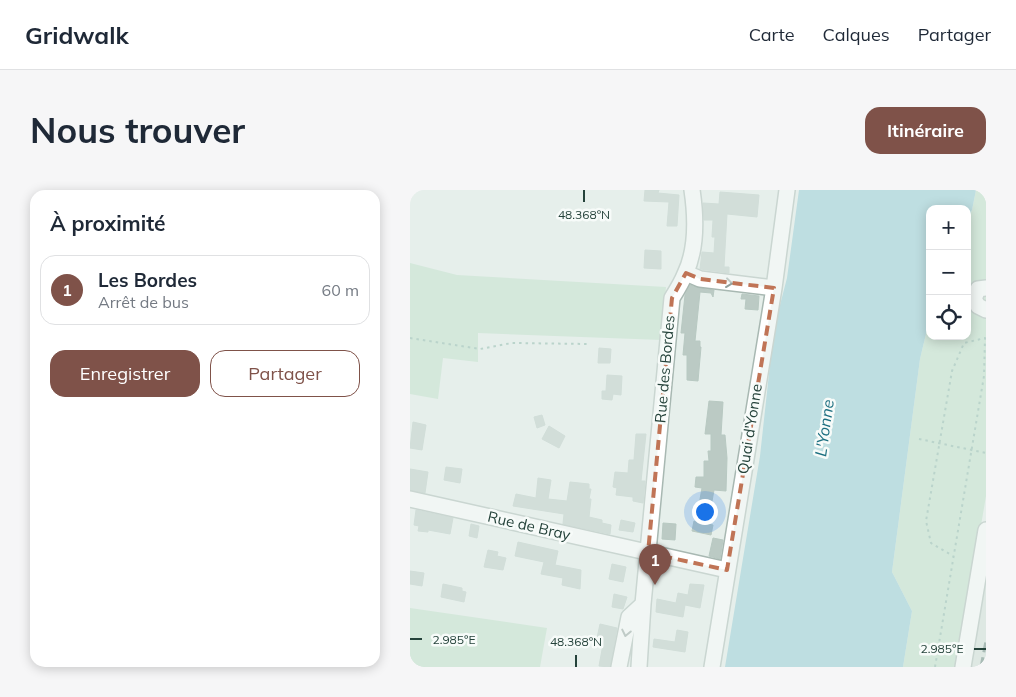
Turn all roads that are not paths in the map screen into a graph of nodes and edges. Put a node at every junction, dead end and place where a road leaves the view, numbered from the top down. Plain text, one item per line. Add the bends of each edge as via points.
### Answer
1 (692, 190) edge
2 (786, 190) edge
3 (686, 273) junction
4 (774, 288) junction
5 (986, 288) edge
6 (986, 310) edge
7 (410, 500) edge
8 (986, 530) edge
9 (648, 553) junction
10 (727, 570) junction
11 (643, 604) junction
12 (619, 667) edge
13 (639, 667) edge
14 (712, 667) edge
15 (963, 667) edge

1 - 3 street, Rue des Bordes via 695,210 693,248
2 - 4 street, Quai d'Yonne
3 -> 4 street via 700,279
3 - 9 street, Rue des Bordes via 672,298
4 - 10 street, Quai d'Yonne
5 - 6 street via 978,289 974,300
7 - 9 street, Rue de Bray
8 - 15 street
9 - 10 street, Rue de Bray
9 - 11 street
10 - 14 street, Quai d'Yonne
11 -> 12 street via 630,617
11 - 13 street

